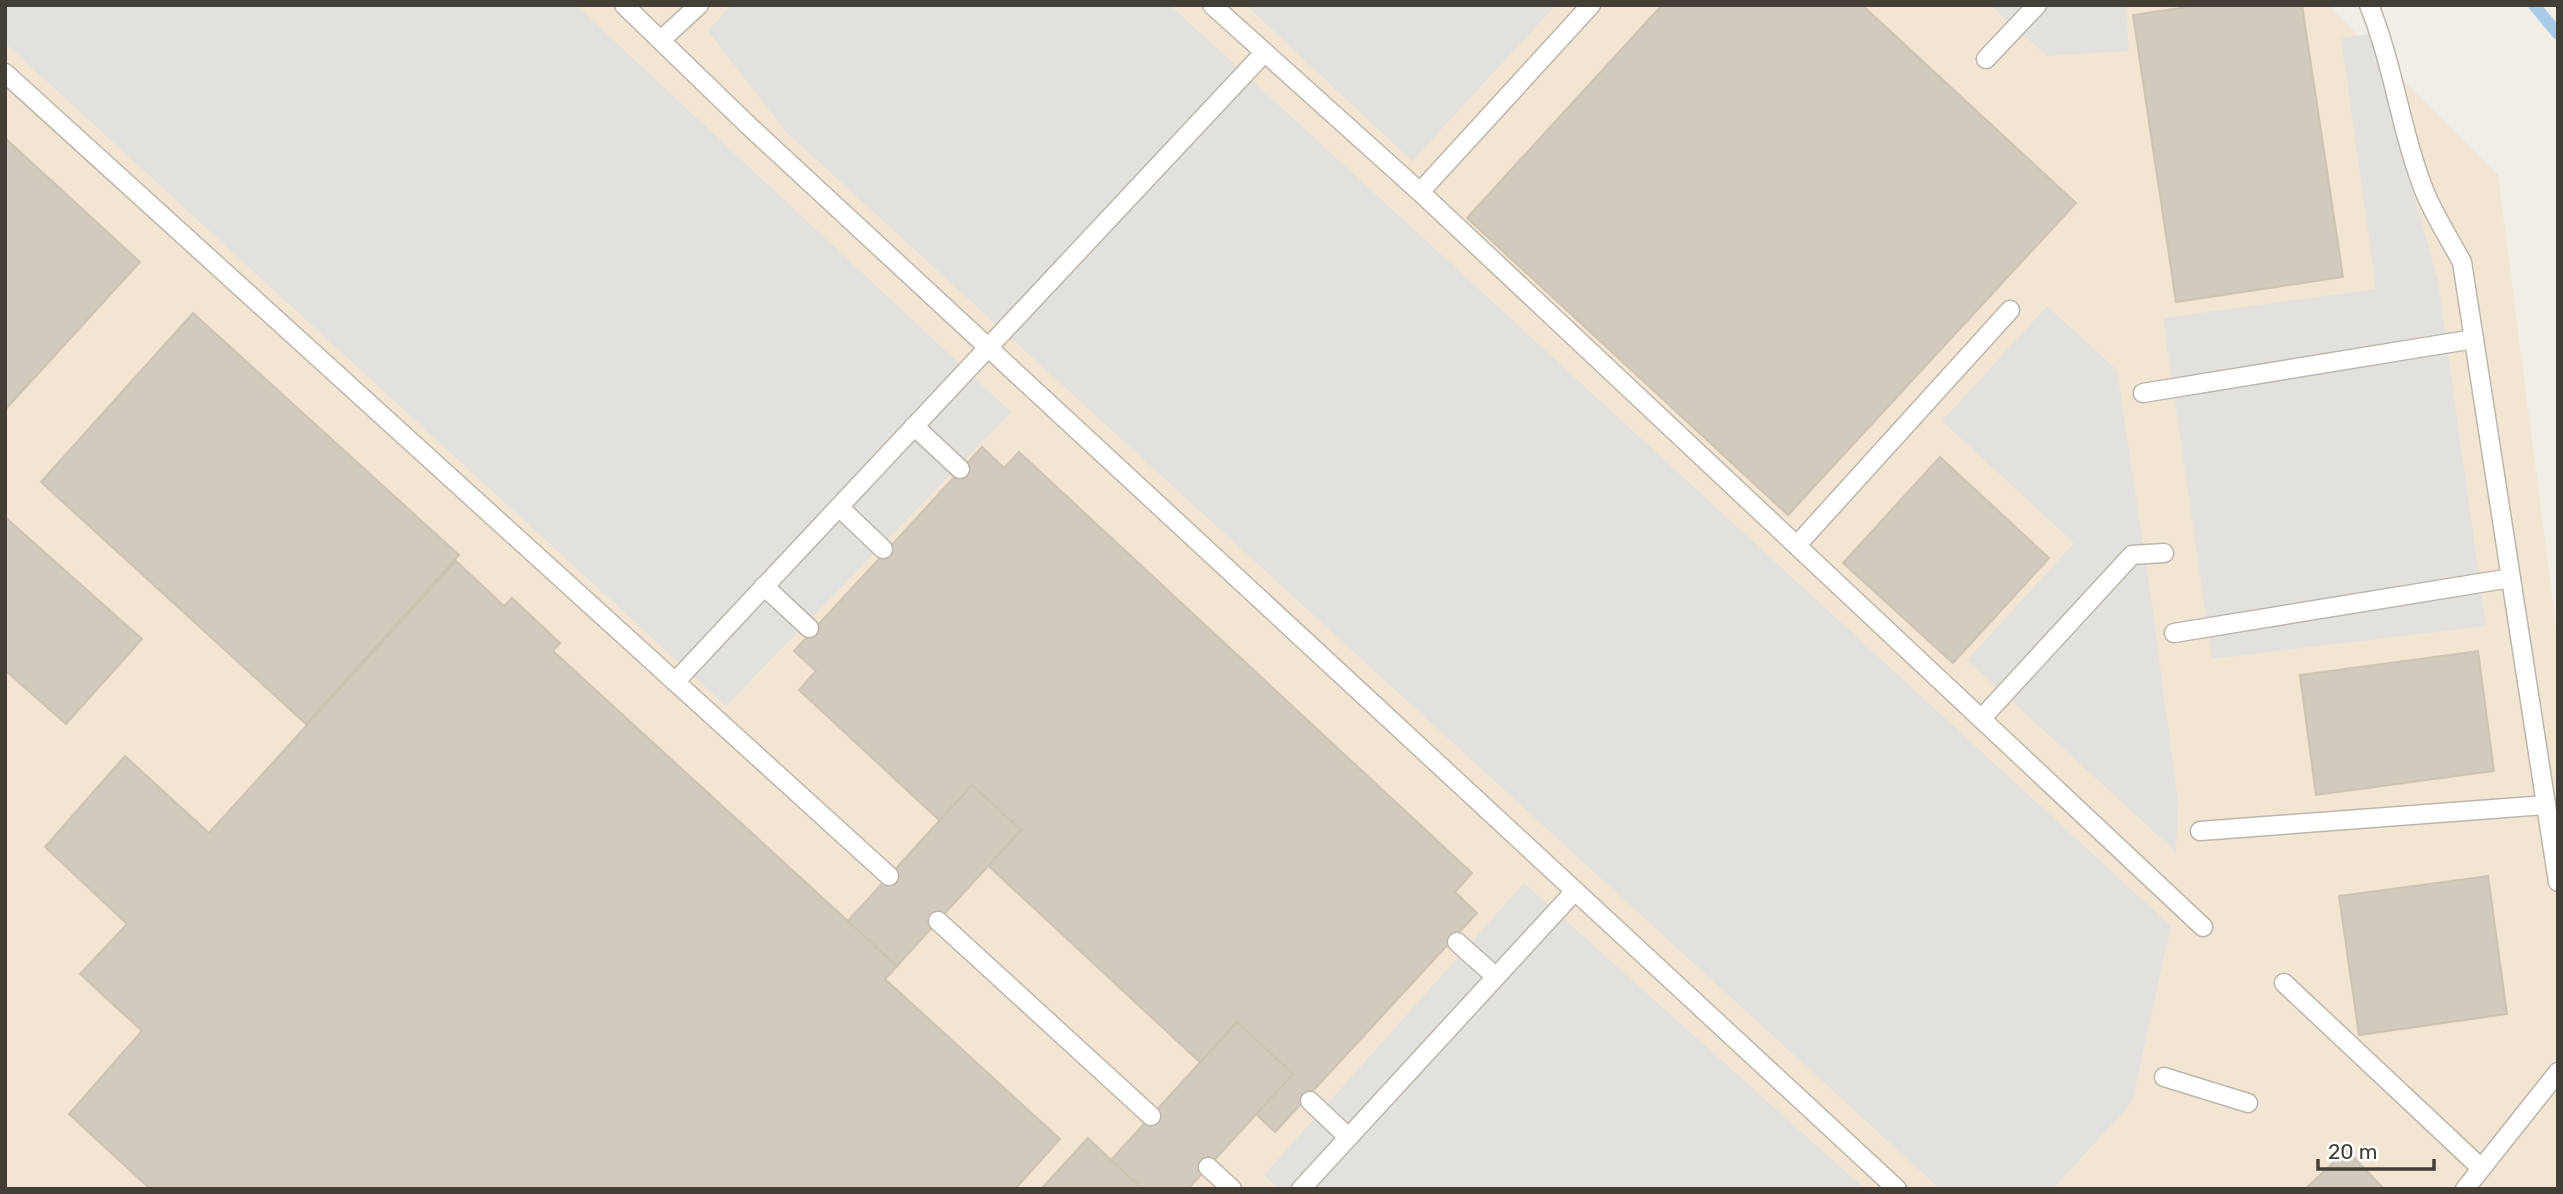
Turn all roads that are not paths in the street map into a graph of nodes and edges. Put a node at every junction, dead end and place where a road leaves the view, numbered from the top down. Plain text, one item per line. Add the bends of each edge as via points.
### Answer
1 (624, 5) edge
2 (699, 5) edge
3 (1212, 5) edge
4 (1591, 5) edge
5 (2037, 5) edge
6 (2369, 5) edge
7 (661, 40) junction
8 (1265, 53) junction
9 (1986, 59) dead end
10 (5, 73) edge
11 (1420, 192) junction
12 (2010, 310) dead end
13 (2474, 339) junction
14 (988, 348) junction
15 (2143, 393) dead end
16 (914, 426) junction
17 (960, 469) dead end
18 (839, 507) junction
19 (1797, 545) junction
20 (883, 549) dead end
21 (2164, 553) dead end
22 (2511, 578) junction
23 (764, 586) junction
24 (809, 628) dead end
25 (2174, 633) dead end
26 (675, 682) junction
27 (1981, 719) junction
28 (2546, 805) junction
29 (2200, 831) dead end
30 (888, 876) dead end
31 (2558, 882) edge
32 (1575, 891) junction
33 (938, 921) dead end
34 (2203, 927) dead end
35 (1457, 943) dead end
36 (1496, 977) junction
37 (2284, 983) dead end
38 (2558, 1072) edge
39 (2164, 1077) dead end
40 (1310, 1101) dead end
41 (2248, 1103) dead end
42 (1151, 1116) dead end
43 (1348, 1137) junction
44 (1208, 1167) dead end
45 (2482, 1168) junction
46 (1232, 1189) edge
47 (1301, 1189) edge
48 (1897, 1189) edge
49 (2465, 1189) edge

1 - 7 lane
2 - 7 lane
3 - 8 lane
4 - 11 lane
5 - 9 lane
6 - 13 lane via 2426,195 2462,262
7 - 14 lane
8 - 11 lane
8 - 14 lane
10 - 26 lane
11 - 19 lane
12 - 19 lane
13 - 15 lane
13 - 22 lane
14 - 16 lane
14 - 32 lane
16 - 17 lane
16 - 18 lane
18 - 20 lane
18 - 23 lane
19 - 27 lane
21 - 27 lane via 2132,555
22 - 25 lane
22 - 28 lane
23 - 24 lane
23 - 26 lane
26 - 30 lane
27 - 34 lane
28 - 29 lane
28 - 31 lane
32 - 36 lane
32 - 48 lane
33 - 42 lane
35 - 36 lane
36 - 43 lane
37 - 45 lane
38 - 45 lane
39 - 41 lane
40 - 43 lane
43 - 47 lane
44 - 46 lane
45 - 49 lane

